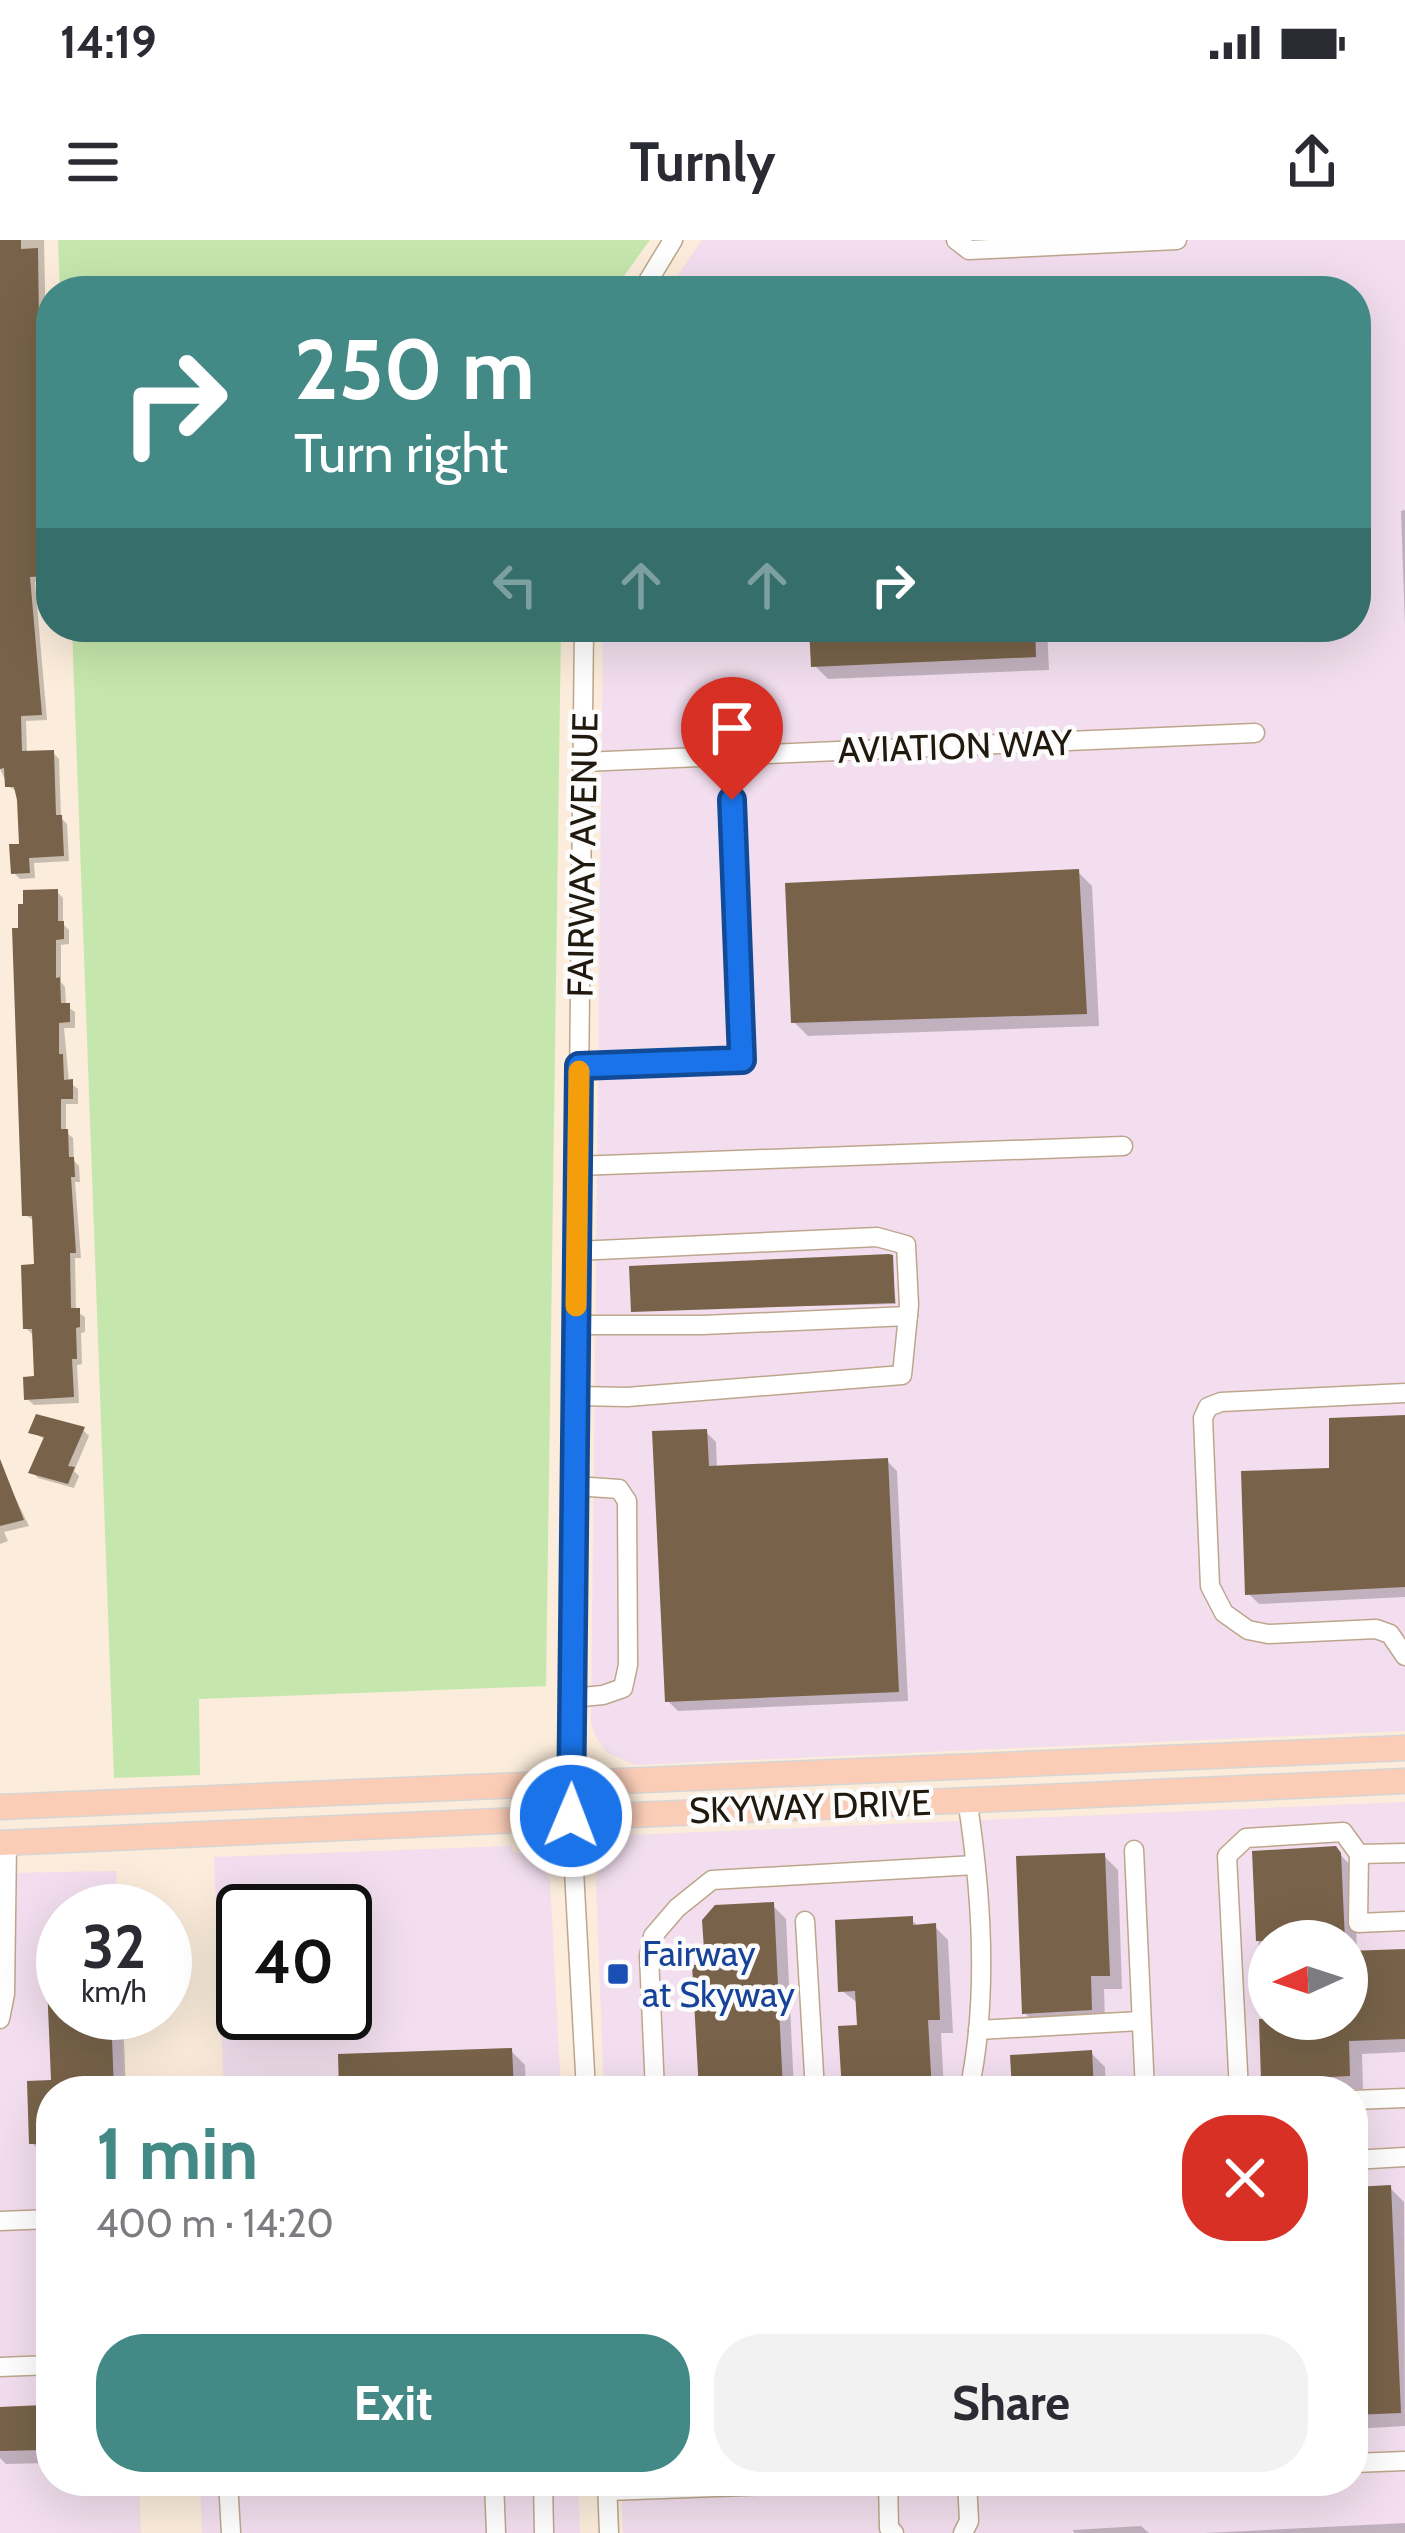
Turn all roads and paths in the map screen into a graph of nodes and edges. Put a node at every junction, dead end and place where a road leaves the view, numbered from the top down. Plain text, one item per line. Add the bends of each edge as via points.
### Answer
1 (673, 240) edge
2 (956, 240) edge
3 (1177, 240) edge
4 (652, 276) edge
5 (584, 642) edge
6 (1255, 733) dead end
7 (730, 756) junction
8 (583, 762) junction
9 (579, 1066) junction
10 (1123, 1146) dead end
11 (577, 1167) junction
12 (577, 1250) junction
13 (908, 1316) junction
14 (576, 1325) junction
15 (1405, 1393) edge
16 (575, 1396) junction
17 (575, 1486) junction
18 (1405, 1656) edge
19 (572, 1698) junction
20 (1405, 1748) edge
21 (1405, 1781) edge
22 (572, 1784) junction
23 (968, 1799) junction
24 (0, 1807) edge
25 (571, 1816) junction
26 (3, 1843) edge
27 (1133, 1850) dead end
28 (1405, 1852) edge
29 (1358, 1854) junction
30 (975, 1865) junction
31 (806, 1921) dead end
32 (1405, 1921) edge
33 (0, 2019) edge
34 (1140, 2021) junction
35 (978, 2030) junction
36 (585, 2076) edge
37 (654, 2076) edge
38 (814, 2076) edge
39 (972, 2076) edge
40 (1144, 2076) edge
41 (1238, 2076) edge
42 (1405, 2098) edge
43 (1368, 2099) edge
44 (1405, 2157) edge
45 (1368, 2159) edge
46 (36, 2219) edge
47 (0, 2222) edge
48 (36, 2366) edge
49 (0, 2367) edge
50 (1405, 2461) edge
51 (1368, 2462) edge
52 (229, 2496) edge
53 (495, 2496) edge
54 (543, 2496) edge
55 (607, 2496) edge
56 (888, 2496) edge
57 (968, 2496) edge
58 (231, 2533) edge
59 (496, 2533) edge
60 (544, 2533) edge
61 (609, 2533) edge
62 (894, 2533) edge
63 (963, 2533) edge

1 - 4 street
2 - 3 street via 969,250
5 - 8 street, FAIRWAY AVENUE
6 - 7 street, AVIATION WAY
7 - 8 street, AVIATION WAY
7 - 9 street via 742,1060
8 - 9 street, FAIRWAY AVENUE
9 - 11 street, FAIRWAY AVENUE
10 - 11 street
11 - 12 street, FAIRWAY AVENUE
12 - 13 street via 877,1237 906,1245
12 - 14 street, FAIRWAY AVENUE
13 - 14 street
13 - 16 street via 902,1375
14 - 16 street, FAIRWAY AVENUE
15 - 18 street via 1221,1402 1203,1418 1210,1586 1224,1613 1268,1634 1376,1630 1390,1634
16 - 17 street, FAIRWAY AVENUE
17 - 19 street, FAIRWAY AVENUE
17 - 19 street via 620,1489 627,1502 628,1666 623,1688
19 - 22 street, FAIRWAY AVENUE
20 - 22 main road, SKYWAY DRIVE
21 - 23 main road, SKYWAY DRIVE
22 - 24 main road, SKYWAY DRIVE
22 - 25 street, FAIRWAY AVENUE
23 - 25 main road, SKYWAY DRIVE
23 - 30 street
25 - 26 main road, SKYWAY DRIVE
25 - 36 street, FAIRWAY AVENUE
26 - 33 street
27 - 34 street
28 - 29 street
29 - 32 street via 1358,1923
29 - 41 street via 1343,1832 1246,1838 1227,1856
30 - 35 street
30 - 37 street via 712,1880 653,1936
31 - 38 street
34 - 35 street
34 - 40 street
35 - 39 street
42 - 43 street
44 - 45 street
46 - 47 street
48 - 49 street
50 - 51 street
52 - 58 street
53 - 59 street
54 - 60 street
55 - 61 street
56 - 62 street
57 - 63 street

